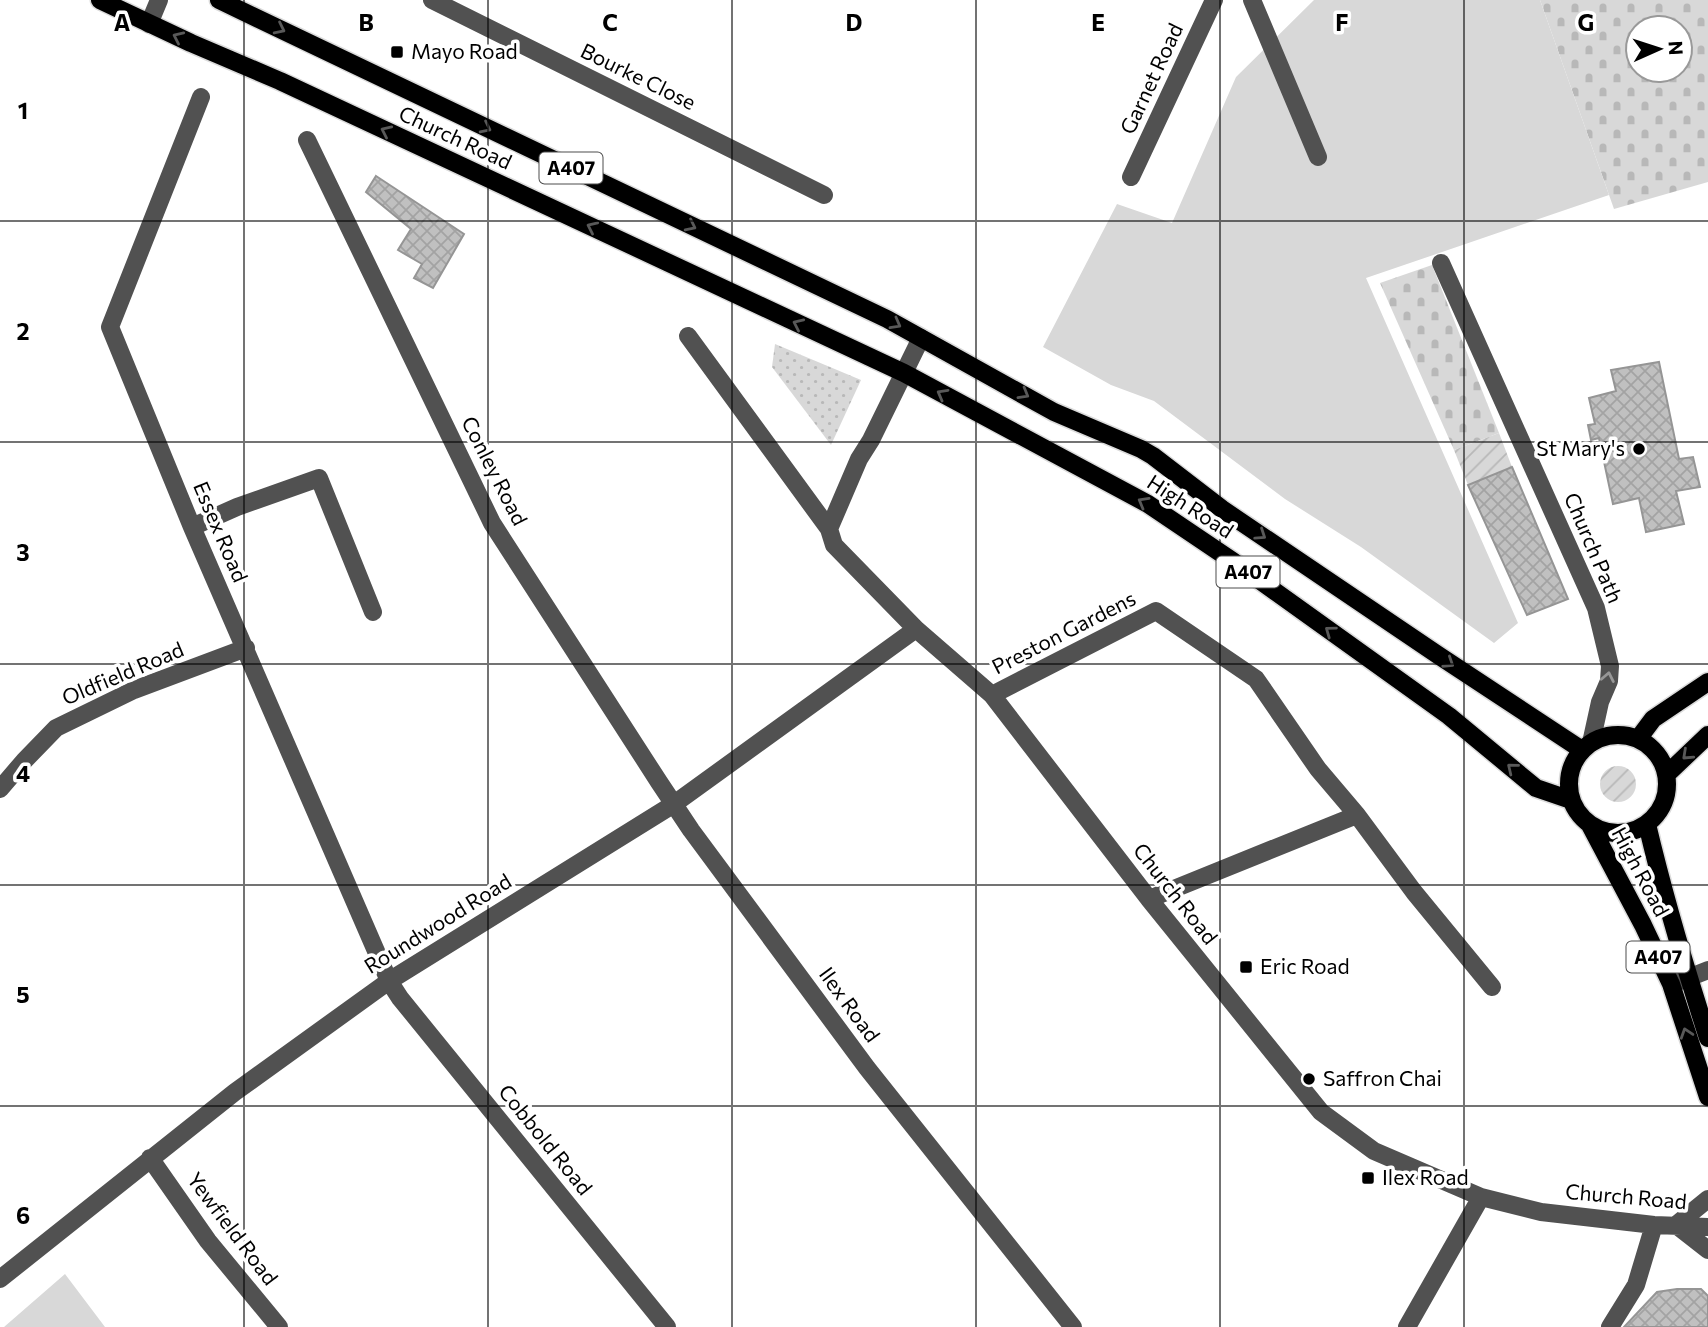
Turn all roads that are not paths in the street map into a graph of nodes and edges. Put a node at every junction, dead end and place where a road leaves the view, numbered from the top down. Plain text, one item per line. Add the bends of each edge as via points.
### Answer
1 (100, 0) edge
2 (159, 0) edge
3 (219, 0) edge
4 (432, 0) edge
5 (1214, 0) edge
6 (1252, 0) edge
7 (149, 24) junction
8 (201, 97) dead end
9 (307, 140) dead end
10 (1318, 158) dead end
11 (1130, 177) dead end
12 (824, 195) dead end
13 (1441, 262) dead end
14 (688, 336) dead end
15 (921, 338) junction
16 (904, 373) junction
17 (192, 527) junction
18 (829, 529) junction
19 (373, 612) dead end
20 (916, 629) junction
21 (246, 648) junction
22 (1708, 682) edge
23 (992, 695) junction
24 (1708, 736) edge
25 (1638, 739) junction
26 (1586, 746) junction
27 (1666, 775) junction
28 (0, 789) edge
29 (1571, 800) junction
30 (674, 804) junction
31 (1357, 815) junction
32 (1647, 824) junction
33 (1590, 825) junction
34 (1149, 899) junction
35 (1708, 970) edge
36 (1688, 979) junction
37 (389, 981) junction
38 (1671, 984) junction
39 (1492, 987) dead end
40 (1708, 1038) edge
41 (1708, 1097) edge
42 (150, 1158) junction
43 (1481, 1196) junction
44 (1708, 1199) edge
45 (1654, 1224) junction
46 (1676, 1225) junction
47 (1708, 1227) edge
48 (1708, 1250) edge
49 (0, 1279) edge
50 (279, 1327) edge
51 (667, 1327) edge
52 (1073, 1327) edge
53 (1407, 1327) edge
54 (1610, 1327) edge

1 - 7 main road, Church Road / A407
2 - 7 street
3 -> 15 main road, Church Road / A407
4 - 12 street, Bourke Close
5 - 11 street, Garnet Road
6 - 10 street
16 -> 7 main road, Church Road / A407
8 - 17 street, Essex Road via 110,327
9 - 30 street, Conley Road via 492,523
26 -> 13 street, Church Path via 1611,666 1596,608
14 - 18 street, Church Road
15 - 16 street
15 -> 26 main road, High Road / A407 via 1054,412 1153,456 1222,509 1438,655
16 - 18 street
29 -> 16 main road, High Road / A407 via 1536,788 1449,716 1148,504
17 - 19 street via 320,478
17 - 21 street, Essex Road
18 - 20 street, Church Road via 834,545
20 - 23 street, Church Road
20 - 30 street, Roundwood Road
21 - 28 street, Oldfield Road via 134,690 55,728
21 - 37 street, Essex Road
22 - 25 main road via 1653,719
23 - 31 street, Preston Gardens via 1156,611 1256,678 1318,769
23 - 34 street, Church Road
24 -> 27 main road
25 - 26 main road via 1614,735
25 - 27 main road via 1661,760
26 - 29 main road via 1569,773
27 - 32 main road, High Road via 1664,802
29 - 33 main road, High Road / A407
30 - 37 street, Roundwood Road
30 - 52 street, Ilex Road via 867,1068
31 - 34 street
31 - 39 street
32 - 33 main road, High Road via 1612,834
32 - 36 main road, High Road / A407
33 - 38 main road, High Road / A407
34 - 43 street, Church Road via 1321,1112 1374,1150
35 - 36 street
36 - 38 street
36 - 40 main road, High Road / A407
37 - 42 street, Roundwood Road
37 - 51 street, Cobbold Road
41 -> 38 main road, High Road / A407
42 - 49 street, Roundwood Road
42 - 50 street, Yewfield Road via 208,1241
43 - 45 street, Church Road via 1541,1212
43 - 53 street
44 - 46 street
45 - 46 street, Church Road
45 - 54 street via 1636,1285
46 - 47 street, Church Road
46 - 48 street

